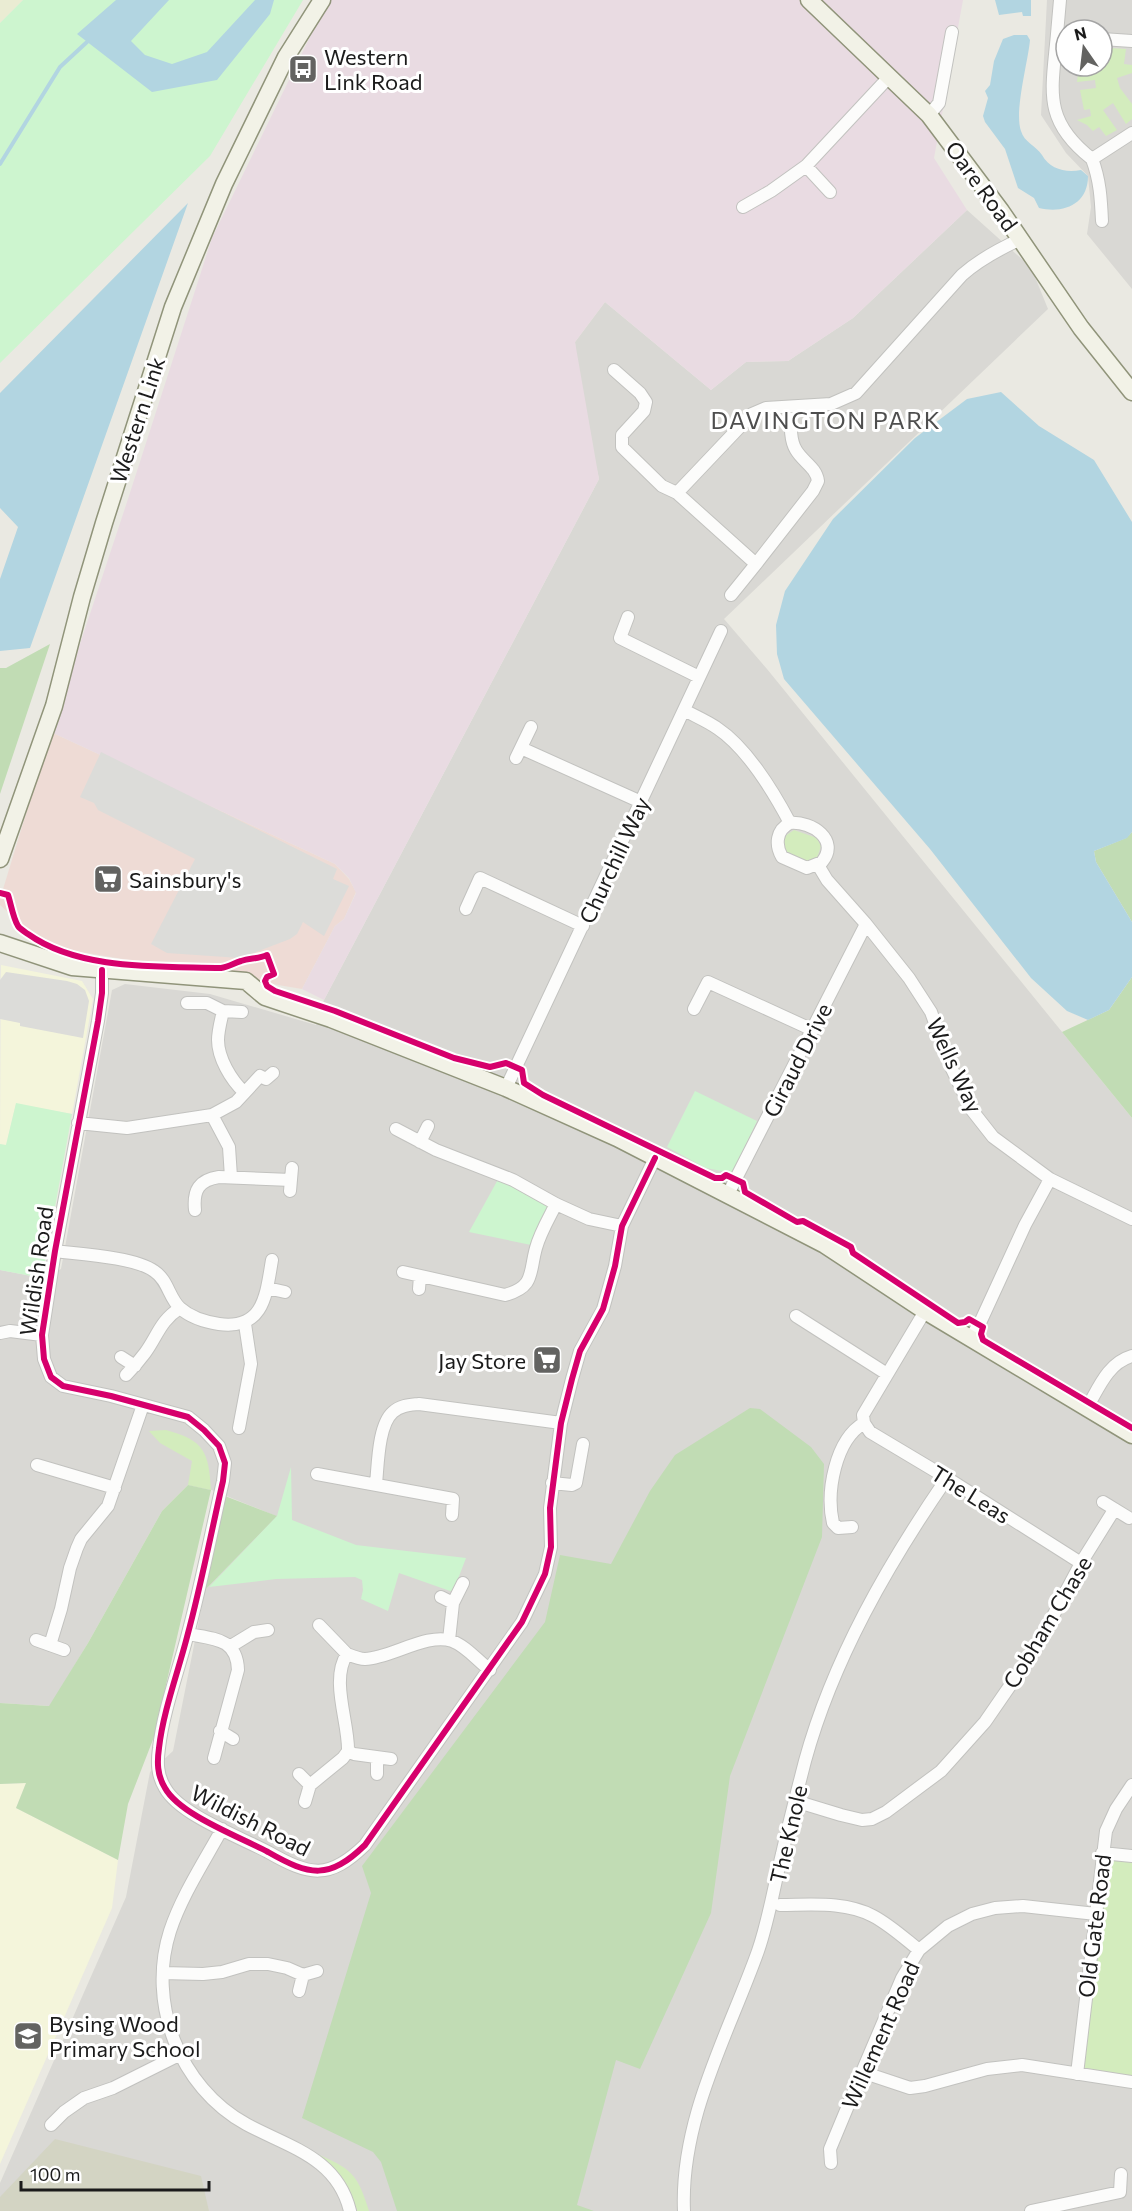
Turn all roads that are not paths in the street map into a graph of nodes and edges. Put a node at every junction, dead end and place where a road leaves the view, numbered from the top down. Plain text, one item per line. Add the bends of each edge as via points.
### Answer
1 (322, 0) edge
2 (809, 0) edge
3 (1060, 0) edge
4 (1061, 18) edge
5 (952, 33) dead end
6 (1114, 40) edge
7 (1132, 41) edge
8 (889, 77) junction
9 (1054, 77) edge
10 (929, 115) junction
11 (1132, 133) edge
12 (1092, 159) junction
13 (806, 166) junction
14 (830, 192) dead end
15 (743, 207) dead end
16 (1102, 221) dead end
17 (1021, 240) junction
18 (614, 370) dead end
19 (1132, 392) edge
20 (791, 407) junction
21 (677, 494) junction
22 (756, 564) junction
23 (731, 595) dead end
24 (628, 617) dead end
25 (721, 631) dead end
26 (699, 677) junction
27 (684, 710) junction
28 (531, 728) dead end
29 (641, 802) junction
30 (790, 823) junction
31 (0, 859) edge
32 (818, 865) junction
33 (466, 909) dead end
34 (867, 924) junction
35 (583, 926) junction
36 (0, 943) edge
37 (102, 970) junction
38 (187, 1003) dead end
39 (694, 1009) dead end
40 (223, 1011) junction
41 (242, 1012) dead end
42 (813, 1030) junction
43 (273, 1073) dead end
44 (506, 1088) junction
45 (244, 1092) junction
46 (212, 1115) junction
47 (78, 1123) junction
48 (428, 1126) dead end
49 (396, 1129) dead end
50 (420, 1142) junction
51 (655, 1158) junction
52 (231, 1178) junction
53 (1050, 1179) junction
54 (291, 1180) dead end
55 (727, 1196) junction
56 (556, 1204) junction
57 (195, 1210) dead end
58 (1132, 1219) edge
59 (622, 1226) junction
60 (55, 1251) junction
61 (272, 1260) dead end
62 (403, 1272) dead end
63 (420, 1276) junction
64 (267, 1288) junction
65 (419, 1289) dead end
66 (285, 1292) dead end
67 (180, 1308) junction
68 (925, 1311) junction
69 (796, 1316) dead end
70 (245, 1324) junction
71 (0, 1333) edge
72 (42, 1335) junction
73 (970, 1338) junction
74 (1132, 1356) edge
75 (121, 1357) dead end
76 (886, 1374) junction
77 (143, 1405) junction
78 (1086, 1408) junction
79 (561, 1423) junction
80 (864, 1423) junction
81 (239, 1428) dead end
82 (1132, 1435) edge
83 (583, 1444) dead end
84 (37, 1465) dead end
85 (317, 1474) dead end
86 (947, 1478) junction
87 (552, 1483) junction
88 (376, 1484) junction
89 (115, 1488) junction
90 (1103, 1502) dead end
91 (1114, 1510) junction
92 (452, 1515) dead end
93 (1129, 1518) dead end
94 (852, 1527) dead end
95 (1081, 1563) junction
96 (463, 1583) dead end
97 (441, 1597) dead end
98 (453, 1603) junction
99 (319, 1625) dead end
100 (268, 1630) dead end
101 (188, 1634) junction
102 (36, 1640) dead end
103 (449, 1640) junction
104 (50, 1645) junction
105 (231, 1646) junction
106 (64, 1650) dead end
107 (347, 1654) junction
108 (490, 1670) junction
109 (220, 1731) junction
110 (233, 1739) dead end
111 (348, 1751) junction
112 (214, 1758) dead end
113 (377, 1758) junction
114 (391, 1759) dead end
115 (299, 1774) dead end
116 (377, 1774) dead end
117 (310, 1785) junction
118 (1132, 1785) edge
119 (795, 1801) junction
120 (305, 1802) dead end
121 (222, 1829) junction
122 (1102, 1853) junction
123 (1132, 1856) edge
124 (780, 1905) dead end
125 (1096, 1914) junction
126 (919, 1950) junction
127 (317, 1971) dead end
128 (163, 1972) junction
129 (303, 1975) junction
130 (299, 1991) dead end
131 (179, 2055) junction
132 (861, 2072) junction
133 (1077, 2074) junction
134 (1132, 2082) edge
135 (51, 2125) dead end
136 (831, 2163) dead end
137 (1121, 2174) dead end
138 (350, 2211) edge
139 (684, 2211) edge
140 (1031, 2211) edge

1 - 31 street, Western Link via 286,57 224,184 173,307 104,523 54,706
2 - 8 street, Oare Road
3 - 4 street
5 - 10 street via 939,103
6 - 7 street
8 - 10 street, Oare Road
8 - 13 street
9 - 12 street via 1055,111 1063,131
10 - 17 street, Oare Road
11 - 12 street
12 - 16 street via 1101,190
13 - 14 street
13 - 15 street
17 - 19 street, Oare Road via 1081,328
17 - 20 street via 994,252 962,274 856,393 831,404
18 - 21 street via 646,402 644,411 622,435 622,447 662,486
20 - 21 street via 766,408 752,414
20 - 22 street via 795,450 815,471 818,481
21 - 22 street
22 - 23 street
24 - 26 street via 620,638
25 - 26 street, Churchill Way
26 - 27 street, Churchill Way
27 - 29 street, Churchill Way
27 - 30 street via 735,742
28 - 29 street via 519,753
29 - 35 street, Churchill Way
30 - 32 street via 800,823 827,838 828,853
30 - 32 street via 783,827 778,839 782,857 802,867
32 - 34 street, Wells Way
33 - 35 street via 480,878
34 - 42 street, Giraud Drive
34 - 53 street, Wells Way via 931,1012 971,1109 993,1137
35 - 44 street, Churchill Way
36 - 37 street via 72,967
37 - 44 street via 246,981 265,997
37 - 47 street, Wildish Road via 98,1021
38 - 40 street via 207,1003
39 - 42 street via 708,982
40 - 41 street
40 - 45 street via 218,1042 235,1084
42 - 55 street, Giraud Drive
43 - 45 street via 266,1079 260,1076
44 - 51 street
45 - 46 street via 236,1102
46 - 47 street via 127,1128
46 - 52 street via 229,1147
47 - 60 street, Wildish Road
48 - 50 street
49 - 50 street
50 - 56 street via 501,1174
51 - 55 street
51 - 59 street, Wildish Road
52 - 54 street
52 - 57 street via 208,1178 198,1187
53 - 58 street, Wells Way
53 - 73 street
55 - 68 street via 825,1245
56 - 59 street via 589,1219
56 - 63 street via 536,1246 531,1279 518,1292 505,1295
59 - 79 street, Wildish Road via 603,1310 580,1351
60 - 67 street via 137,1263 154,1270
60 - 72 street, Wildish Road
61 - 64 street
62 - 63 street
63 - 65 street
64 - 66 street
64 - 70 street via 255,1315
67 - 70 street via 214,1323
67 - 75 street via 164,1321 130,1370
68 - 73 street
68 - 76 street
69 - 76 street
70 - 81 street via 251,1364 240,1402
71 - 72 street
72 - 77 street, Wildish Road via 44,1359 51,1377 63,1386
73 - 78 street
74 - 78 street via 1119,1360 1108,1371
76 - 80 street via 863,1415
77 - 89 street
77 - 101 street, Wildish Road via 188,1417 219,1446 225,1463
78 - 82 street
79 - 87 street, Wildish Road
79 - 88 street via 419,1404 404,1406 392,1413 384,1425
80 - 86 street, The Leas via 870,1432
80 - 94 street via 853,1430 837,1456 834,1473 833,1524 838,1528
83 - 87 street via 576,1483
84 - 89 street via 50,1475
85 - 88 street
86 - 95 street, The Leas
86 - 119 street, The Knole via 908,1535 853,1637 822,1710
87 - 108 street, Wildish Road via 551,1547 545,1574 522,1622
88 - 92 street via 453,1499
89 - 104 street via 108,1506 76,1548
90 - 91 street
91 - 93 street
91 - 95 street, Cobham Chase
95 - 119 street, Cobham Chase via 1036,1648 984,1722 941,1771 872,1819 862,1820
96 - 98 street
97 - 98 street
98 - 103 street
99 - 107 street
100 - 105 street via 254,1632
101 - 105 street
101 - 121 street, Wildish Road via 159,1746 157,1769 177,1804
102 - 104 street
103 - 107 street via 431,1640 364,1659
103 - 108 street
104 - 106 street
105 - 109 street via 238,1670
107 - 111 street via 342,1667 341,1696
108 - 121 street, Wildish Road via 365,1845 348,1862 330,1870 310,1870 285,1862
109 - 110 street
109 - 112 street
111 - 113 street
111 - 117 street
113 - 114 street
113 - 116 street
115 - 117 street
117 - 120 street
118 - 122 street, Old Gate Road via 1106,1831
119 - 139 street, The Knole via 763,1935 696,2117 683,2190
121 - 128 street via 170,1931
122 - 123 street
122 - 125 street, Old Gate Road
124 - 126 street via 822,1904 871,1915
125 - 126 street, Willement Road via 1023,1906 995,1908 948,1926
125 - 133 street, Old Gate Road
126 - 132 street, Willement Road via 902,1978
127 - 129 street
128 - 129 street via 203,1974 268,1964
128 - 131 street via 170,2032
129 - 130 street
131 - 135 street via 84,2098
131 - 138 street via 198,2084 220,2107 328,2169
132 - 133 street via 910,2088 987,2069 1022,2065
132 - 136 street, Willement Road via 830,2149
133 - 134 street
137 - 140 street via 1120,2192

